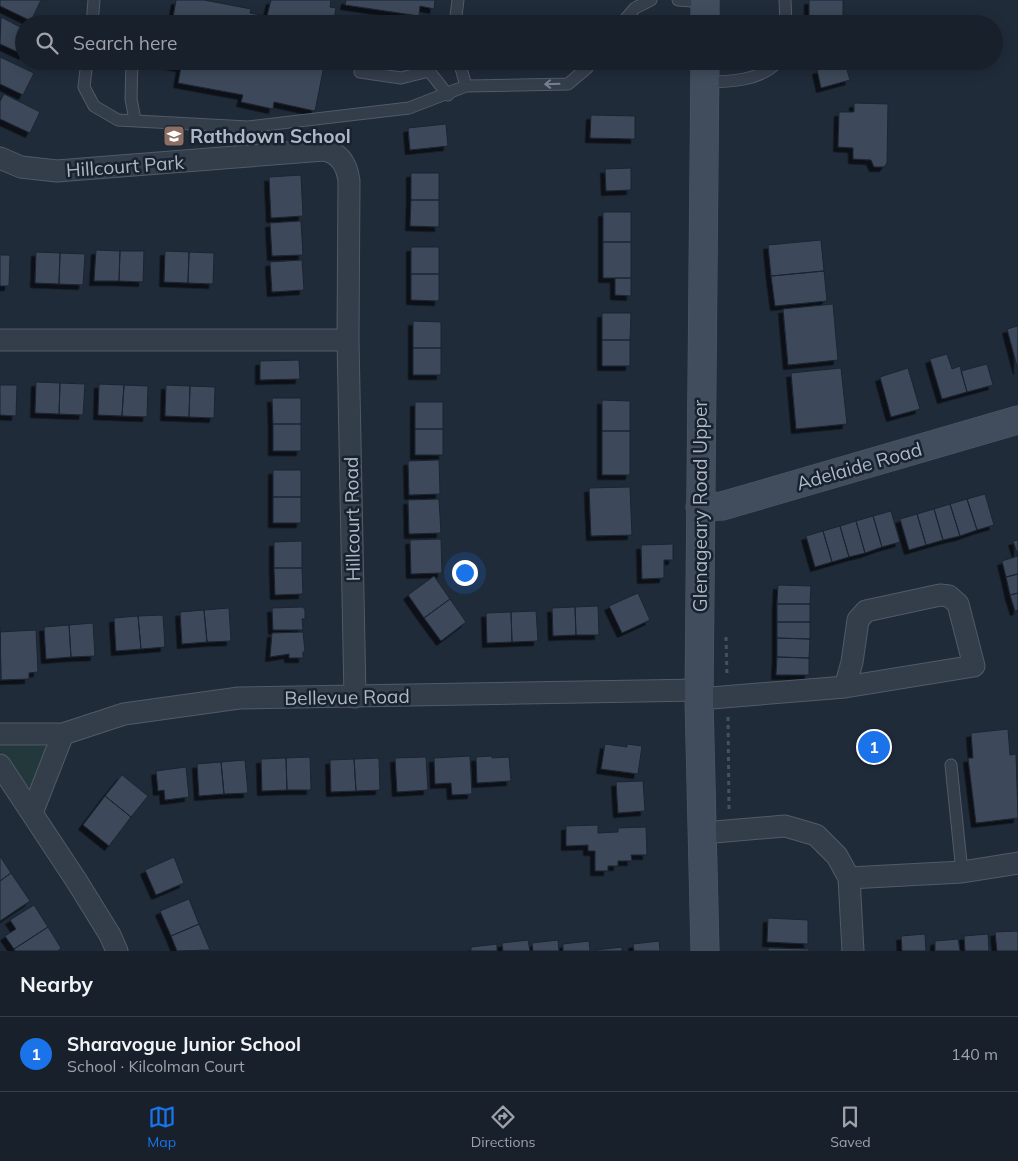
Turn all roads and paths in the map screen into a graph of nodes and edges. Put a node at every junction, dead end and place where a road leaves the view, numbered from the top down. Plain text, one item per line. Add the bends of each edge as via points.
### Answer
1 (94, 0) edge
2 (458, 0) edge
3 (651, 0) edge
4 (678, 0) edge
5 (785, 0) edge
6 (705, 9) edge
7 (93, 15) edge
8 (455, 15) edge
9 (629, 15) edge
10 (786, 15) edge
11 (86, 70) edge
12 (132, 70) edge
13 (419, 70) edge
14 (431, 70) edge
15 (462, 70) edge
16 (585, 70) edge
17 (767, 70) edge
18 (705, 71) edge
19 (360, 72) dead end
20 (466, 86) junction
21 (448, 95) junction
22 (134, 120) junction
23 (0, 158) edge
24 (340, 158) joint
25 (0, 340) edge
26 (348, 340) junction
27 (1018, 420) edge
28 (700, 507) junction
29 (845, 687) junction
30 (699, 695) junction
31 (355, 697) junction
32 (0, 734) edge
33 (63, 734) junction
34 (0, 764) edge
35 (951, 765) dead end
36 (32, 812) junction
37 (704, 833) junction
38 (1018, 863) edge
39 (962, 872) junction
40 (849, 878) junction
41 (117, 951) edge
42 (705, 951) edge
43 (853, 951) edge

1 - 7 lane
2 - 8 lane
3 - 9 lane
4 - 6 lane
5 - 10 lane
11 - 22 lane via 84,86 94,106 118,120
12 - 22 lane
13 - 19 lane via 401,78
14 - 21 lane
15 - 20 lane
16 -> 20 lane via 568,84
17 - 18 lane via 729,82
18 - 28 main road, Glenageary Road Upper
20 - 21 lane
21 - 22 lane via 409,108 248,127
23 - 24 street, Hillcourt Park via 21,167 57,171 324,150
24 - 26 street, Hillcourt Road via 349,181
25 - 26 street
26 - 31 street, Hillcourt Road
27 - 28 main road, Adelaide Road via 722,506
28 - 30 main road, Glenageary Road Upper
29 - 29 street, Bellevue Road via 858,620 866,611 940,595 949,596 958,604 974,666
29 - 30 street, Bellevue Road
30 - 31 street, Bellevue Road
30 - 37 main road, Glenageary Road Upper
31 - 33 street, Bellevue Road via 239,698 124,714
32 - 33 street, Bellevue Road
33 - 36 street
34 - 36 street
35 - 39 lane
36 - 41 street
37 - 40 street via 785,826 816,834 837,856
37 - 42 main road, Glenageary Road Upper
38 - 39 street
39 - 40 street
40 - 43 street

